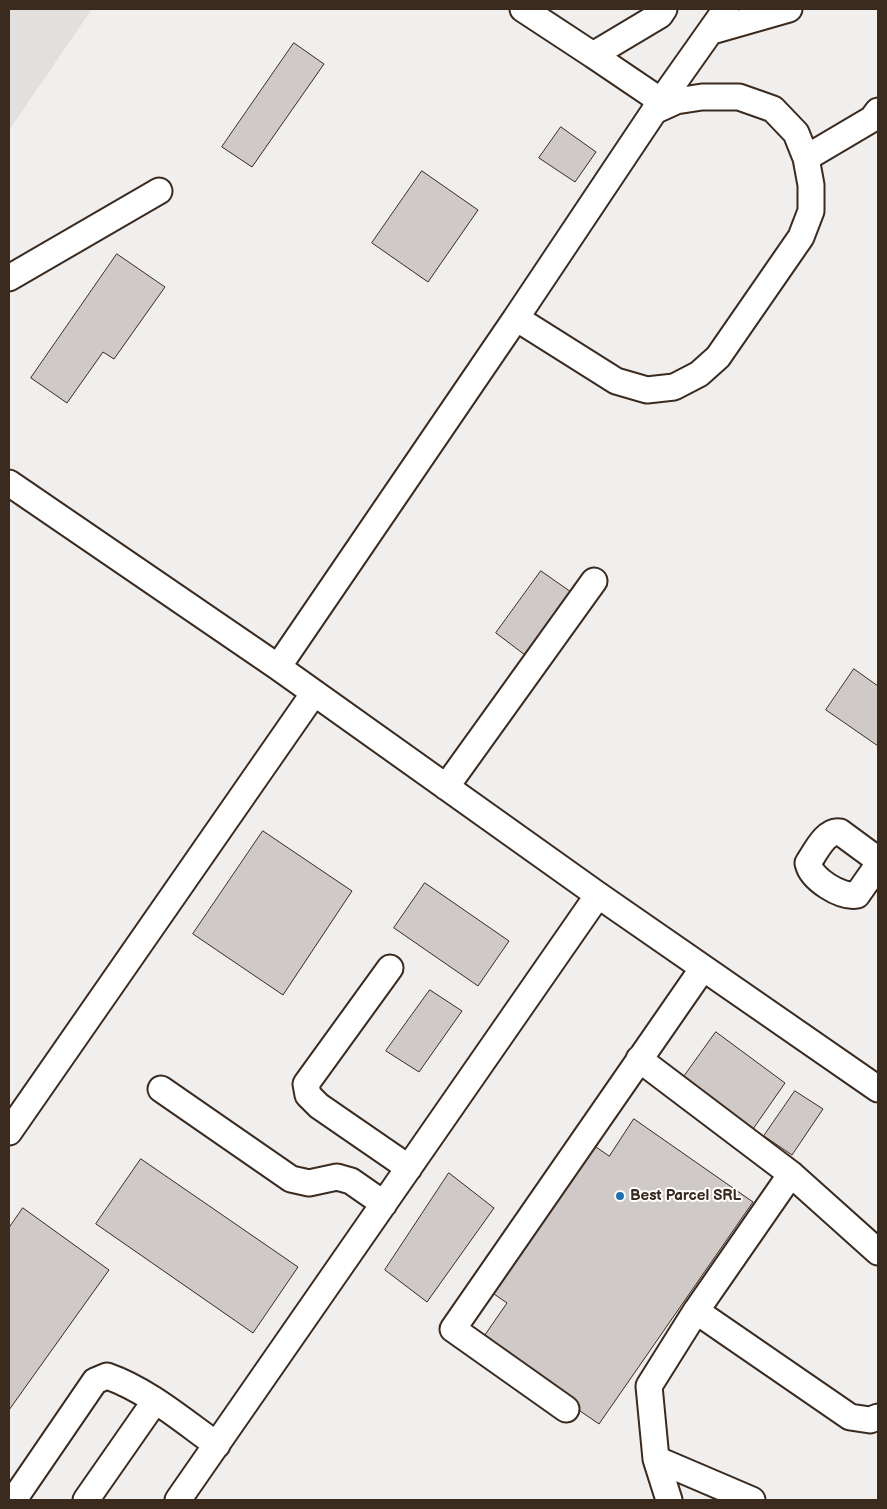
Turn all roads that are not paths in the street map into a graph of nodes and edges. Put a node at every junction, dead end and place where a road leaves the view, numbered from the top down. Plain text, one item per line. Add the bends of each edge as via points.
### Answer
1 (523, 9) edge
2 (664, 9) edge
3 (726, 9) edge
4 (789, 9) edge
5 (762, 13) edge
6 (554, 17) edge
7 (712, 31) junction
8 (593, 56) junction
9 (658, 106) junction
10 (878, 111) edge
11 (806, 158) junction
12 (159, 191) dead end
13 (9, 278) edge
14 (516, 318) junction
15 (9, 483) edge
16 (594, 581) dead end
17 (278, 667) junction
18 (314, 693) junction
19 (446, 786) junction
20 (878, 860) edge
21 (878, 865) edge
22 (598, 896) junction
23 (390, 968) dead end
24 (703, 968) junction
25 (639, 1059) junction
26 (161, 1089) dead end
27 (878, 1089) edge
28 (11, 1125) edge
29 (409, 1168) junction
30 (791, 1174) junction
31 (384, 1204) junction
32 (878, 1252) edge
33 (696, 1311) junction
34 (155, 1401) junction
35 (566, 1409) dead end
36 (878, 1417) edge
37 (217, 1445) junction
38 (656, 1459) junction
39 (17, 1500) edge
40 (86, 1500) edge
41 (178, 1500) edge
42 (669, 1500) edge
43 (752, 1500) edge

1 - 6 lane
2 - 8 lane via 660,15
3 - 7 lane
4 - 5 lane
5 - 7 lane
6 - 8 lane
7 - 9 lane
8 - 9 lane
9 - 11 lane via 702,97 739,97 773,109 796,133
9 - 14 lane
10 - 11 lane via 872,119
11 - 14 lane via 811,211 801,238 718,357 699,374 674,387 647,390 616,382
12 - 13 lane
14 - 17 lane
15 - 17 lane
16 - 19 lane
17 - 18 lane
18 - 19 lane
18 - 28 lane
19 - 22 lane
20 - 21 lane via 836,831 830,833 808,863 814,876 845,896 857,895
22 - 24 lane
22 - 29 lane
23 - 29 lane via 306,1084 308,1096 319,1106
24 - 25 lane
24 - 27 lane
25 - 30 lane
25 - 35 lane via 453,1329
26 - 31 lane via 291,1178 309,1183 337,1177 351,1181
29 - 31 lane
30 - 32 lane
30 - 33 lane
31 - 37 lane
33 - 36 lane via 850,1417 870,1420
33 - 38 lane via 649,1386
34 - 37 lane
34 - 39 lane via 121,1380 107,1376 95,1381 17,1495
34 - 40 lane
37 - 41 lane
38 - 42 lane
38 - 43 lane

